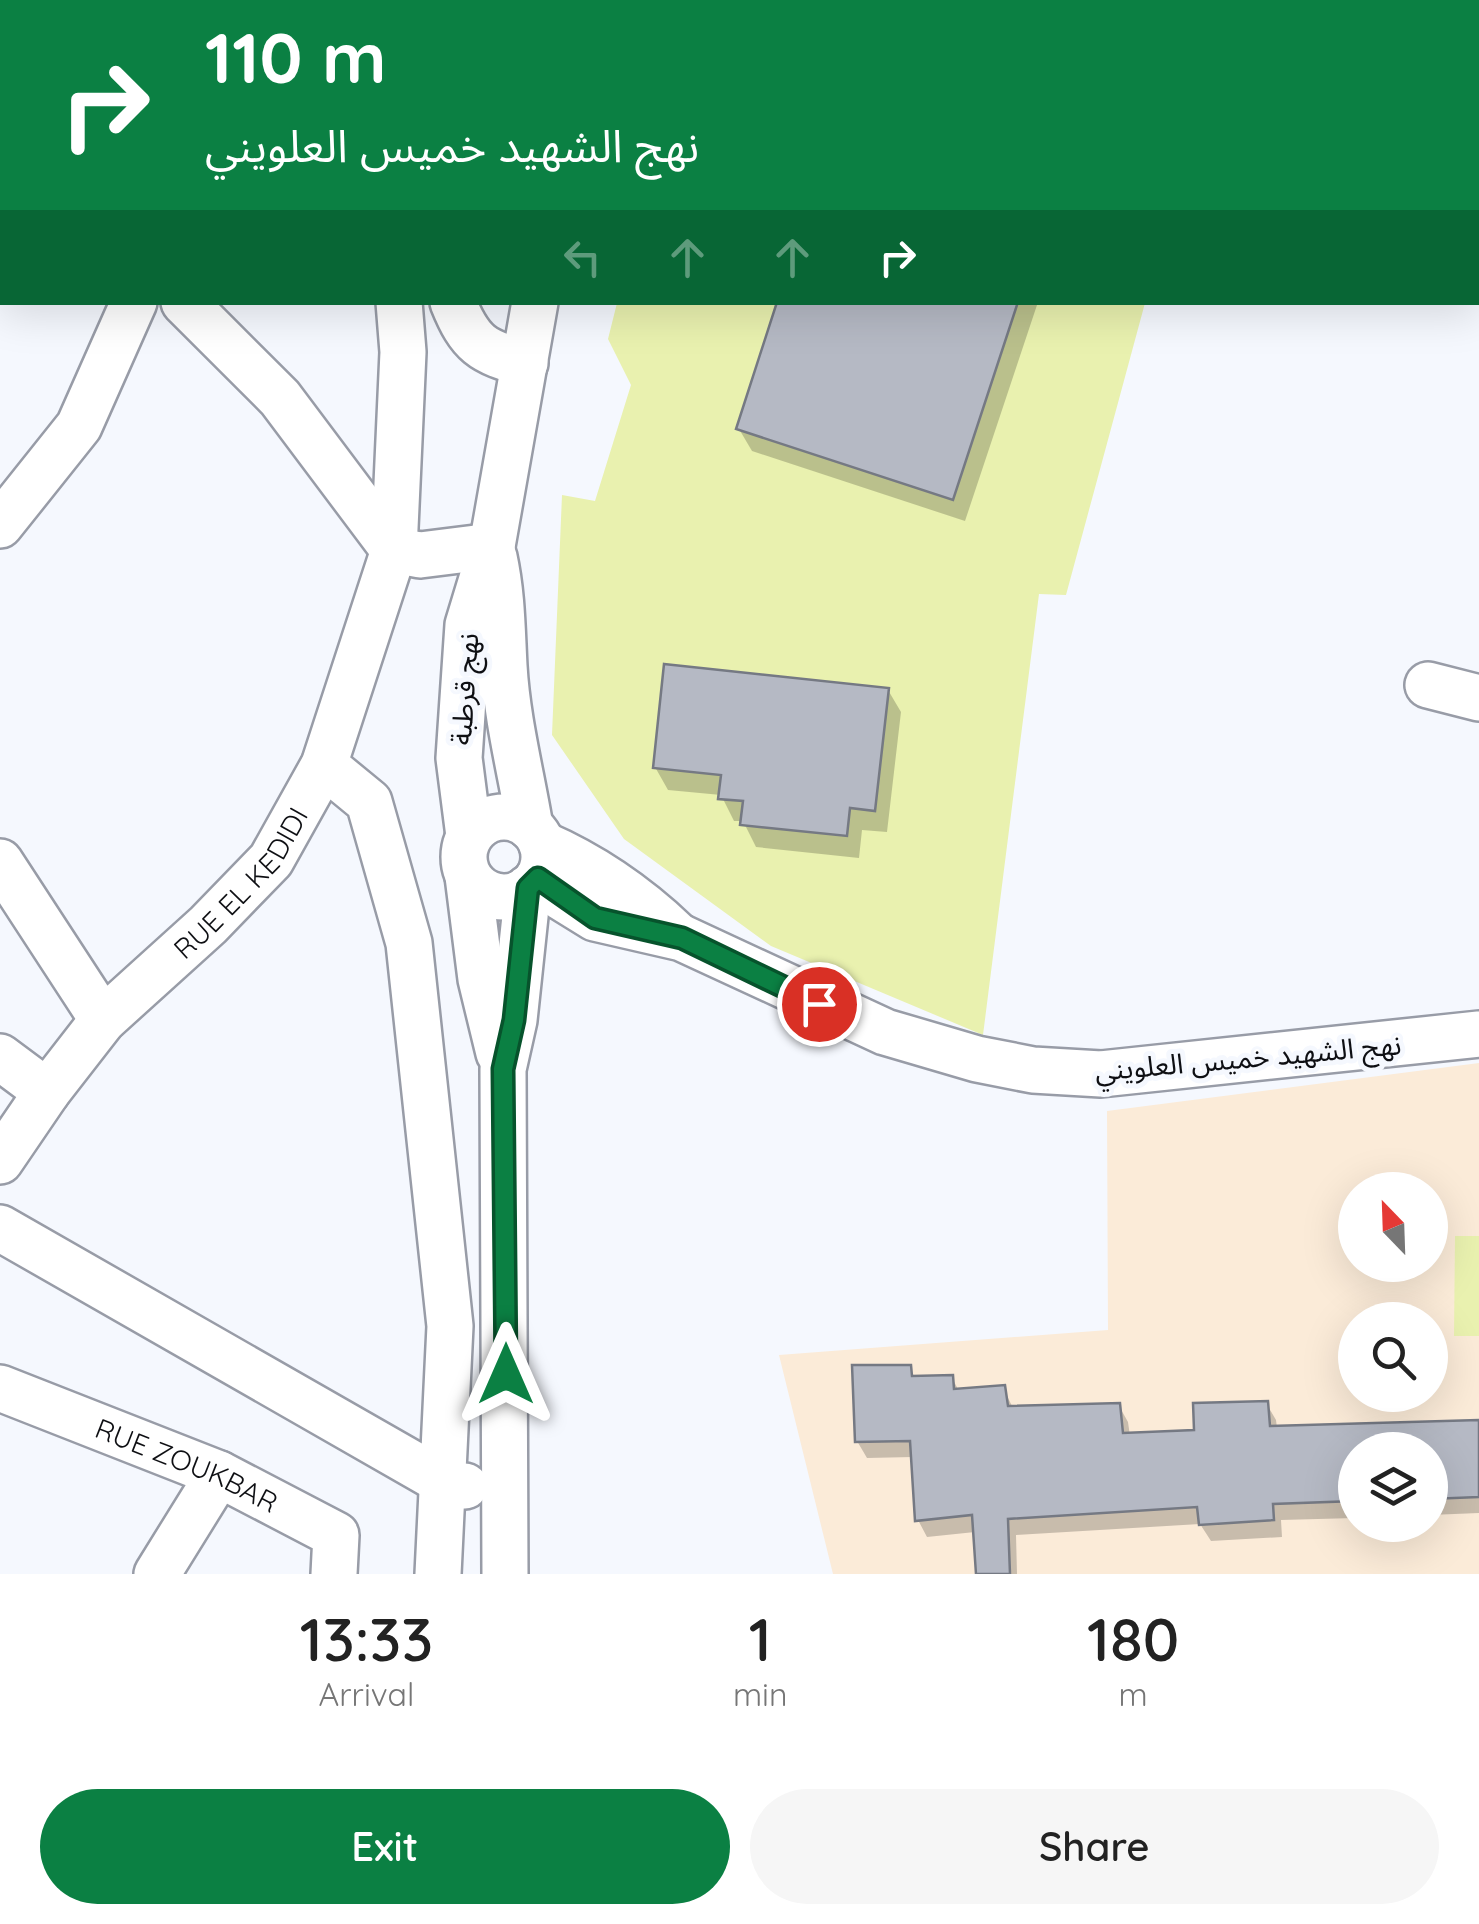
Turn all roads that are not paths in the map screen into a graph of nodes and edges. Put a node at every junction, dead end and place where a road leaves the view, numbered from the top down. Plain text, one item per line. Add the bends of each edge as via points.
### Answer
1 (133, 305) edge
2 (187, 305) edge
3 (399, 305) edge
4 (454, 305) edge
5 (535, 305) edge
6 (525, 363) junction
7 (0, 525) edge
8 (492, 546) junction
9 (394, 550) junction
10 (1428, 685) dead end
11 (1479, 698) edge
12 (324, 765) junction
13 (468, 856) junction
14 (535, 859) junction
15 (0, 862) edge
16 (103, 1020) junction
17 (1479, 1034) edge
18 (0, 1058) edge
19 (503, 1069) junction
20 (47, 1092) junction
21 (0, 1161) edge
22 (0, 1228) edge
23 (0, 1388) edge
24 (218, 1474) junction
25 (441, 1480) junction
26 (506, 1488) junction
27 (157, 1574) edge
28 (334, 1574) edge
29 (438, 1574) edge
30 (505, 1574) edge

1 - 7 street via 79,426
2 - 9 street via 280,398
3 - 9 street, RUE EL KEDIDI via 404,352
4 - 6 street via 468,335 488,353
5 - 6 street, نهج قرطبة
6 - 8 street, نهج قرطبة
8 - 9 street via 420,556
8 - 13 street, نهج قرطبة via 468,625 462,694 459,758
8 - 14 street, نهج قرطبة via 513,741
9 - 12 street, RUE EL KEDIDI
10 - 11 street
12 - 16 street, RUE EL KEDIDI via 271,860
12 - 25 street via 369,802 409,943 450,1326
13 - 14 street via 488,894 516,895
13 - 14 street via 491,819 518,819
13 - 19 street, نهج قرطبة via 482,979
14 - 17 street, نهج الشهيد خميس العلويني via 597,871 682,938 885,1032 1032,1070 1101,1074
14 - 19 street, نهج قرطبة
15 - 16 street
16 - 20 street, RUE EL KEDIDI
18 - 20 street
19 - 26 street, نهج قرطبة
20 - 21 street, RUE EL KEDIDI
22 - 25 street
23 - 24 street, RUE ZOUKBAR
24 - 27 street
24 - 28 street, RUE ZOUKBAR via 336,1535
25 - 26 street
25 - 29 street
26 - 30 street, نهج قرطبة

